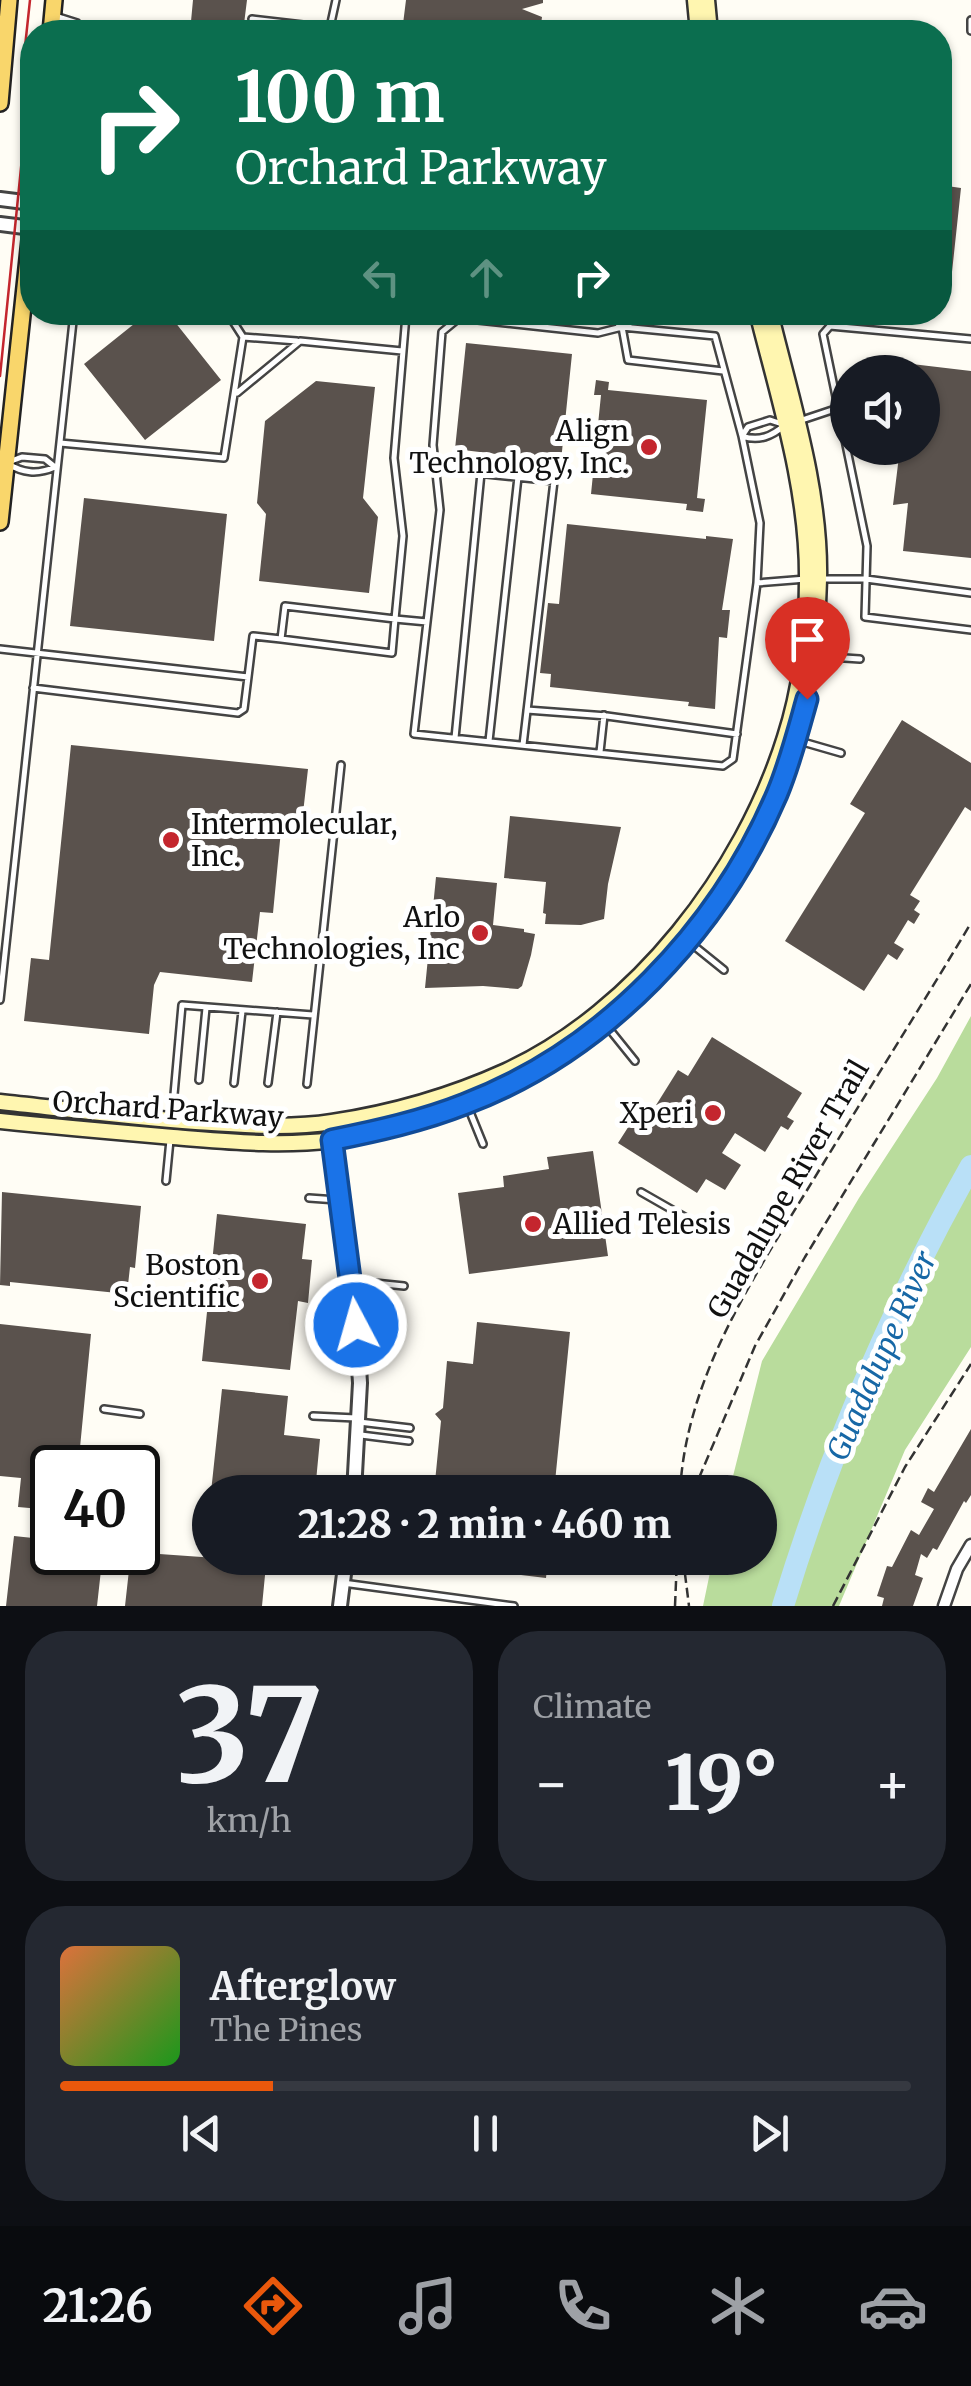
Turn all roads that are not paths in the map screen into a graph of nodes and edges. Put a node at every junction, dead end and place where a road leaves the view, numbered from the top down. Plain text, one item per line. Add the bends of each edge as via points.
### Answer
1 (10, 0) edge
2 (252, 18) dead end
3 (267, 20) edge
4 (971, 20) edge
5 (970, 30) edge
6 (0, 102) edge
7 (21, 325) edge
8 (73, 325) edge
9 (235, 325) edge
10 (405, 325) edge
11 (446, 325) edge
12 (524, 325) edge
13 (619, 325) edge
14 (630, 325) edge
15 (761, 325) edge
16 (772, 325) edge
17 (622, 328) junction
18 (243, 337) junction
19 (971, 339) edge
20 (300, 341) junction
21 (403, 352) junction
22 (830, 369) edge
23 (723, 371) junction
24 (235, 395) junction
25 (830, 411) edge
26 (791, 423) junction
27 (742, 436) junction
28 (60, 443) junction
29 (6, 463) junction
30 (850, 465) edge
31 (55, 467) junction
32 (437, 468) junction
33 (481, 473) junction
34 (518, 477) junction
35 (0, 522) edge
36 (813, 579) junction
37 (866, 580) junction
38 (757, 583) junction
39 (971, 593) edge
40 (395, 619) junction
41 (427, 622) junction
42 (971, 630) edge
43 (281, 639) junction
44 (0, 649) edge
45 (36, 652) junction
46 (814, 656) junction
47 (860, 660) dead end
48 (248, 677) junction
49 (32, 688) junction
50 (527, 710) junction
51 (604, 716) junction
52 (737, 734) junction
53 (455, 738) junction
54 (791, 738) junction
55 (489, 741) junction
56 (523, 744) junction
57 (600, 752) junction
58 (842, 753) dead end
59 (342, 765) dead end
60 (0, 909) edge
61 (10, 909) junction
62 (684, 936) junction
63 (724, 970) dead end
64 (0, 1000) edge
65 (206, 1007) junction
66 (603, 1007) junction
67 (242, 1010) junction
68 (277, 1012) junction
69 (314, 1015) junction
70 (604, 1023) junction
71 (635, 1061) dead end
72 (200, 1080) dead end
73 (234, 1082) dead end
74 (268, 1084) dead end
75 (307, 1084) dead end
76 (460, 1089) junction
77 (0, 1102) edge
78 (466, 1104) junction
79 (70, 1110) junction
80 (172, 1120) junction
81 (0, 1121) edge
82 (328, 1123) junction
83 (68, 1128) junction
84 (170, 1137) junction
85 (332, 1140) junction
86 (483, 1144) dead end
87 (166, 1181) dead end
88 (641, 1192) dead end
89 (309, 1198) dead end
90 (340, 1200) junction
91 (697, 1224) dead end
92 (352, 1280) junction
93 (404, 1286) dead end
94 (320, 1322) dead end
95 (356, 1325) junction
96 (104, 1409) dead end
97 (140, 1414) dead end
98 (313, 1416) dead end
99 (359, 1425) junction
100 (410, 1428) dead end
101 (409, 1440) dead end
102 (355, 1475) edge
103 (971, 1545) edge
104 (344, 1575) edge
105 (343, 1582) junction
106 (340, 1606) edge
107 (514, 1606) edge
108 (944, 1606) edge

1 - 6 main road
2 - 3 lane
4 - 5 lane
7 - 29 main road
8 - 28 lane
9 - 18 lane
10 - 21 lane
11 - 32 lane
12 - 17 lane via 598,333
13 - 17 lane
14 - 17 lane
15 - 26 main road, Orchard Parkway
16 - 26 main road, Orchard Parkway
17 - 23 lane via 628,360
17 - 23 lane via 715,336
18 - 20 lane
18 - 24 lane
19 - 22 lane via 830,326 823,334
20 - 21 lane
20 - 24 lane
21 - 40 lane via 394,458 403,536
23 - 27 lane
24 - 28 lane via 224,458
25 - 26 lane
26 - 27 lane via 774,435
26 - 27 lane via 770,420
26 - 36 main road, Orchard Parkway
27 - 38 lane via 760,523
28 - 31 lane
29 - 31 lane via 41,473
29 - 31 lane via 22,456
29 - 35 main road
30 - 37 lane via 867,546
31 - 45 lane
32 - 33 lane
32 - 41 lane via 440,510
33 - 34 lane
33 - 53 lane
34 - 50 lane via 554,480
34 - 55 lane
36 - 37 lane
36 - 38 lane
36 - 46 main road, Orchard Parkway
36 - 54 main road, Orchard Parkway
37 - 39 lane
37 - 42 lane via 865,617
38 - 52 lane
40 - 41 lane
40 - 43 lane via 285,606
40 - 43 lane via 392,652
41 - 53 lane via 414,734
43 - 48 lane via 253,636
44 - 45 lane
45 - 48 lane
45 - 49 lane
46 - 47 lane
46 - 54 main road, Orchard Parkway
48 - 49 lane via 238,713
49 - 61 lane
50 - 51 lane
50 - 56 lane
51 - 52 lane
51 - 57 lane
52 - 57 lane via 733,759 723,766
53 - 55 lane
54 - 58 lane
54 - 62 main road, Orchard Parkway via 778,792 754,842 724,894
55 - 56 lane
56 - 57 lane
59 - 69 lane
60 - 61 lane
61 - 64 lane
62 - 63 lane
62 - 66 main road, Orchard Parkway
62 - 70 main road, Orchard Parkway
65 - 67 lane
65 - 72 lane
65 - 80 lane via 182,1004
66 - 70 main road
66 - 76 main road, Orchard Parkway via 509,1069
67 - 68 lane
67 - 73 lane
68 - 69 lane
68 - 74 lane
69 - 75 lane
70 - 71 lane
70 - 78 main road, Orchard Parkway via 564,1053
76 - 78 main road
76 - 82 main road, Orchard Parkway
77 - 79 main road, Orchard Parkway
78 - 85 main road, Orchard Parkway
78 - 86 lane
79 - 80 main road, Orchard Parkway
79 - 83 main road
80 - 82 main road, Orchard Parkway
80 - 84 main road
81 - 83 main road, Orchard Parkway
82 - 85 street
83 - 84 main road, Orchard Parkway
84 - 85 main road, Orchard Parkway via 261,1144
84 - 87 lane
85 - 90 street
88 - 91 lane
89 - 90 lane
90 - 92 street
92 - 93 lane
92 - 95 street
94 - 95 lane
95 - 99 street
96 - 97 lane
98 - 99 lane
99 - 100 lane
99 - 101 lane
99 - 102 street
103 - 108 street
104 - 105 street
105 - 106 street
105 - 107 lane

